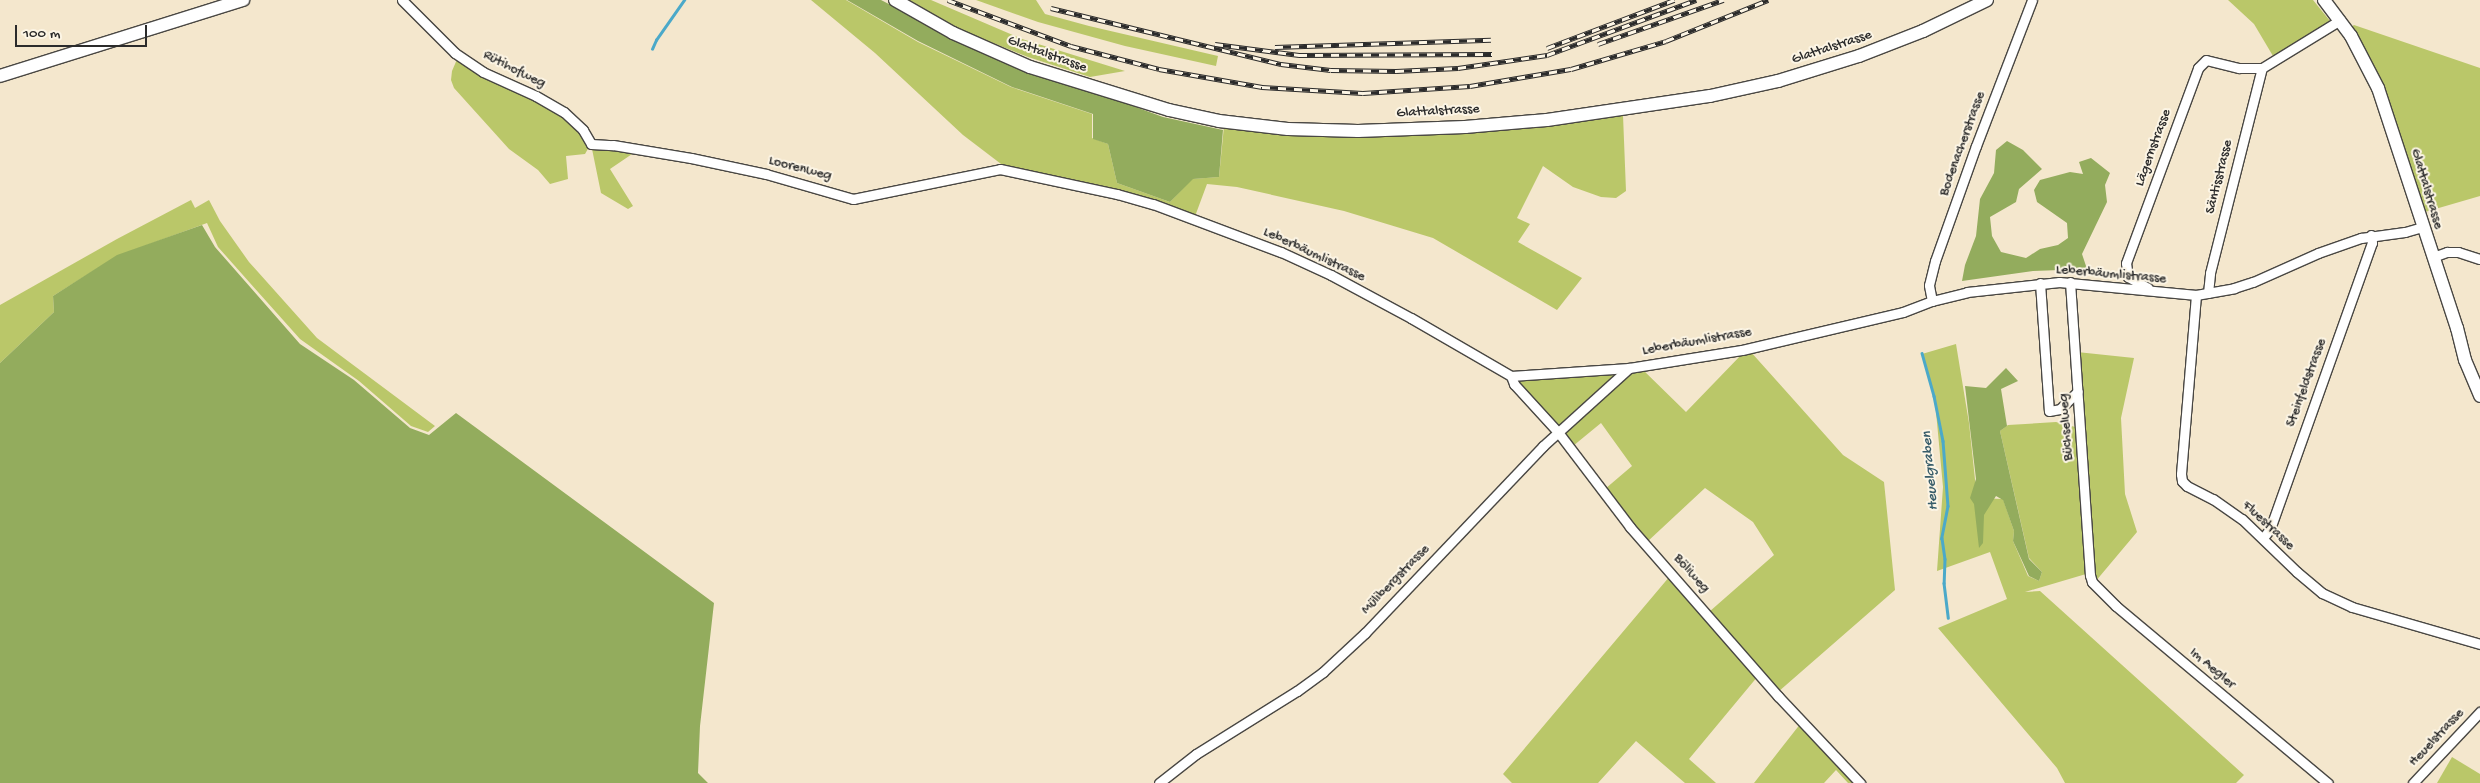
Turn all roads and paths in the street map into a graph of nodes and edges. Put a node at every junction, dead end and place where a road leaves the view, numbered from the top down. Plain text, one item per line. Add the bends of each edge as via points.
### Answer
1 (243, 0) edge
2 (402, 0) edge
3 (895, 0) edge
4 (1987, 0) edge
5 (2032, 0) edge
6 (2324, 0) edge
7 (2340, 20) junction
8 (2262, 68) junction
9 (0, 76) edge
10 (591, 144) joint
11 (1000, 169) joint
12 (2422, 227) junction
13 (2372, 235) junction
14 (2433, 257) junction
15 (2480, 259) edge
16 (2070, 282) junction
17 (2040, 283) junction
18 (2152, 290) junction
19 (2208, 293) junction
20 (2196, 295) junction
21 (1932, 301) junction
22 (1628, 368) junction
23 (1511, 376) junction
24 (2078, 391) junction
25 (2480, 396) edge
26 (1558, 432) junction
27 (2263, 538) junction
28 (2089, 569) joint
29 (2480, 644) edge
30 (2480, 712) edge
31 (1159, 783) edge
32 (1860, 783) edge
33 (2328, 783) edge
34 (2413, 783) edge

1 - 9 street
2 - 10 street, Rütihofweg via 456,52 483,72 564,112 583,130
3 - 4 street, Glattalstrasse via 953,33 1030,67 1169,110 1288,129 1358,131 1547,120 1710,96 1778,81 1852,59 1923,31
5 - 21 street, Bodenacherstrasse via 1935,261 1929,284
6 - 7 street, Glattalstrasse
7 - 8 street
7 - 12 street, Glattalstrasse via 2360,50 2378,88
8 - 18 street, Lägernstrasse via 2238,68 2206,60 2198,68 2126,263 2128,277
8 - 19 street, Säntisstrasse via 2210,273
10 - 11 street, Loorenweg via 691,158 766,174 853,199
11 - 23 street, Leberbäumlistrasse via 1153,204 1281,252 1395,309
12 - 13 street, Leberbäumlistrasse
12 - 14 street, Glattalstrasse
13 - 19 street, Leberbäumlistrasse via 2318,253 2253,282
13 - 27 street, Steinfeldstrasse via 2372,243 2270,529
14 - 15 street via 2458,252
14 - 25 street, Glattalstrasse via 2465,360
16 - 17 street, Leberbäumlistrasse
16 - 18 street, Leberbäumlistrasse
16 - 24 street, Büchselweg
17 - 21 street, Leberbäumlistrasse via 1967,292
17 - 24 street via 2049,411 2060,409
18 - 20 street, Leberbäumlistrasse
19 - 20 street, Leberbäumlistrasse
20 - 27 street, Fluestrasse via 2182,481 2235,513
21 - 22 street, Leberbäumlistrasse via 1903,312 1751,347
22 - 23 street, Leberbäumlistrasse
22 - 26 street, Mülibergstrasse
23 - 26 street, Böliweg via 1514,384
24 - 28 street, Büchselweg
26 - 31 street, Mülibergstrasse via 1365,633 1323,672 1196,754
26 - 32 street, Böliweg via 1630,527 1778,696
27 - 29 street, Fluestrasse via 2310,584 2340,603
28 - 33 street, Im Aegler via 2092,582 2099,591
30 - 34 street, Heuelstrasse

